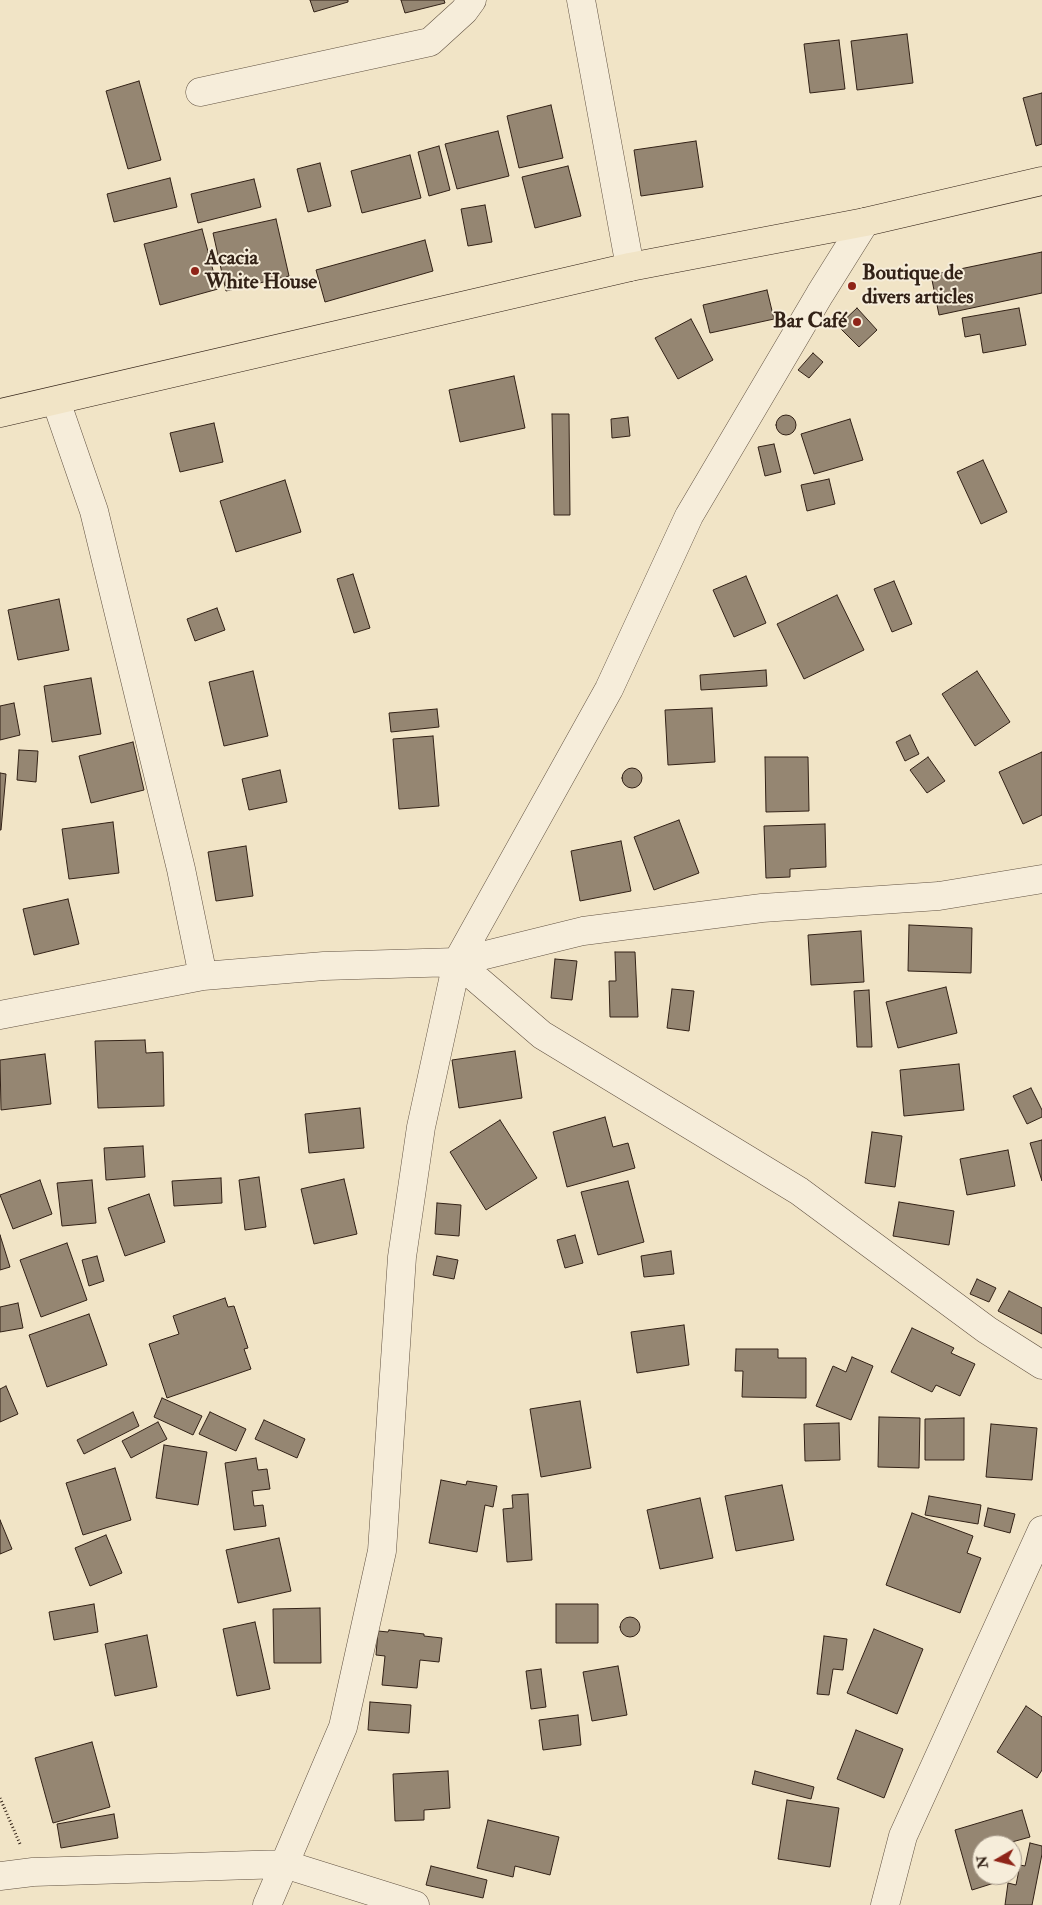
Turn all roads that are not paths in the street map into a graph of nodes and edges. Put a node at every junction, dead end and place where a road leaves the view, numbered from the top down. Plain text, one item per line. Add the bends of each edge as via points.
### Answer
1 (472, 0) edge
2 (581, 0) edge
3 (200, 92) dead end
4 (1042, 181) edge
5 (865, 222) junction
6 (630, 267) junction
7 (56, 401) junction
8 (0, 414) edge
9 (1042, 879) edge
10 (458, 962) junction
11 (203, 976) junction
12 (0, 1015) edge
13 (1042, 1364) edge
14 (1042, 1530) edge
15 (284, 1864) junction
16 (0, 1876) edge
17 (267, 1905) edge
18 (415, 1905) edge
19 (885, 1905) edge

1 - 3 street via 430,42
2 - 6 street
4 - 5 highway
5 - 6 highway
5 - 10 street via 689,516 609,689
6 - 7 highway
7 - 8 highway
7 - 11 street via 94,511 181,869
9 - 10 street via 939,896 762,908 583,931
10 - 11 street via 324,966
10 - 13 street via 542,1035 799,1191 987,1330
10 - 15 street via 421,1127 402,1257 382,1551 343,1727
11 - 12 street
14 - 19 street via 903,1836
15 - 16 street via 32,1872
15 - 17 street
15 - 18 street

